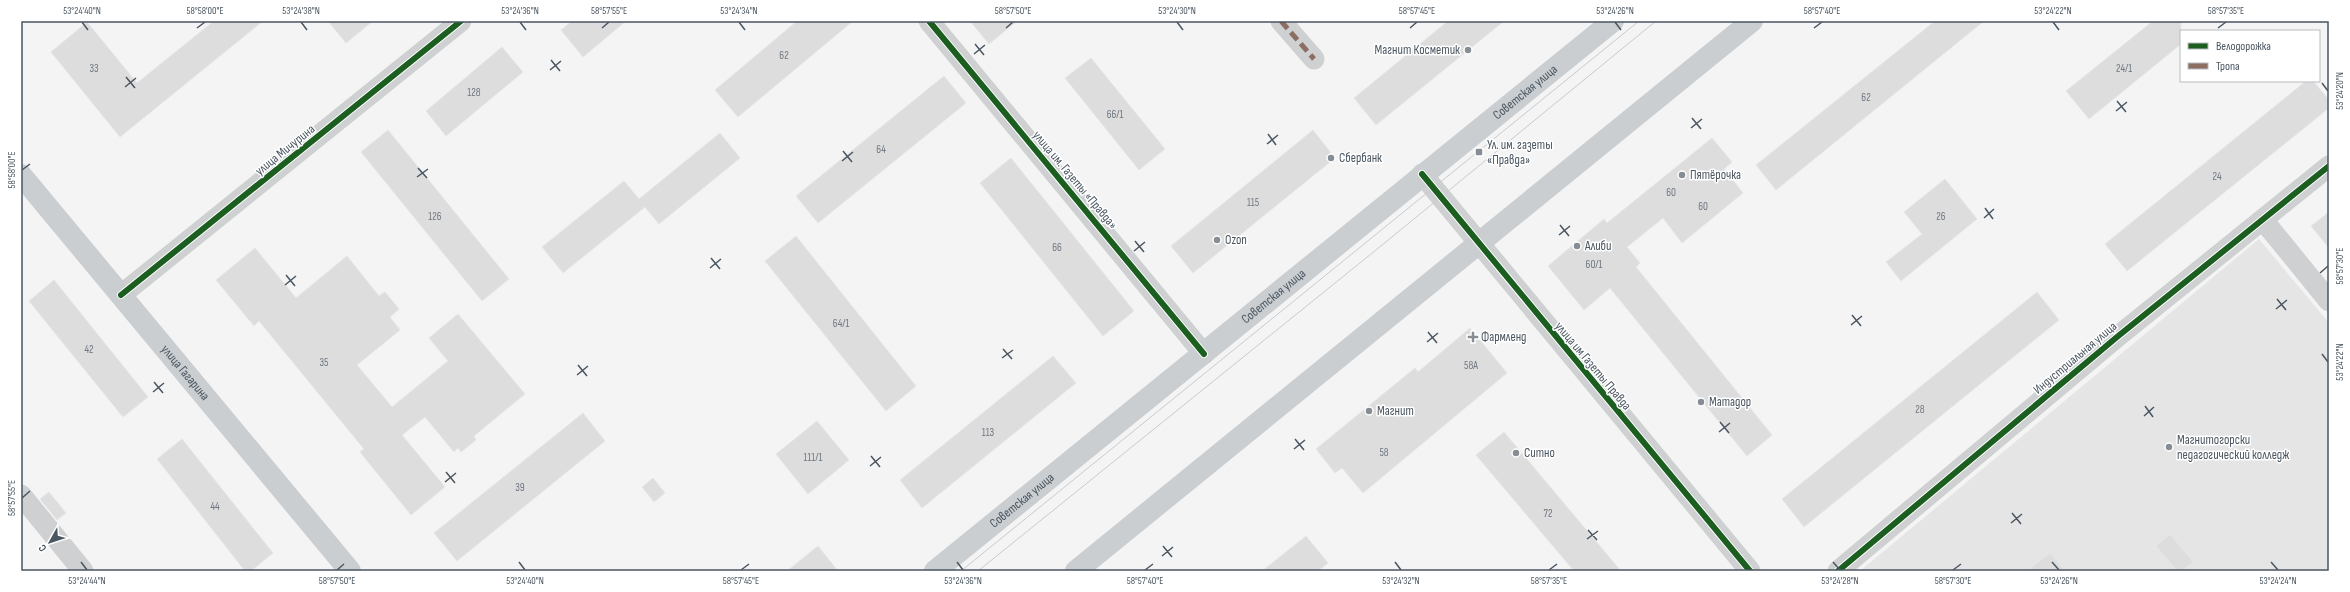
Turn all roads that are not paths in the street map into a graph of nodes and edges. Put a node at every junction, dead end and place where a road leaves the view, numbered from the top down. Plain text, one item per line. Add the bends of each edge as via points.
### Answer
1 (461, 21) edge
2 (929, 21) edge
3 (1281, 21) edge
4 (1613, 21) edge
5 (1752, 21) edge
6 (1314, 60) dead end
7 (2329, 166) edge
8 (1422, 174) junction
9 (21, 175) edge
10 (2263, 220) junction
11 (1480, 244) junction
12 (121, 295) junction
13 (2329, 301) edge
14 (1204, 354) junction
15 (21, 495) edge
16 (83, 571) edge
17 (350, 571) edge
18 (935, 571) edge
19 (1076, 571) edge
20 (1750, 571) edge
21 (1838, 571) edge

1 - 12 street, улица Мичурина
2 - 14 street, улица им. Газеты «Правда»
3 - 6 street
4 - 8 main road, Советская улица
5 - 11 main road
7 - 10 street, Индустриальная улица
8 - 11 street, улица им Газеты Правда
8 - 14 main road, Советская улица
9 - 12 main road, улица Гагарина
10 - 13 street
10 - 21 street, Индустриальная улица via 2117,337
11 - 19 main road
11 - 20 street, улица им Газеты Правда
12 - 17 main road, улица Гагарина
14 - 18 main road, Советская улица
15 - 16 street

